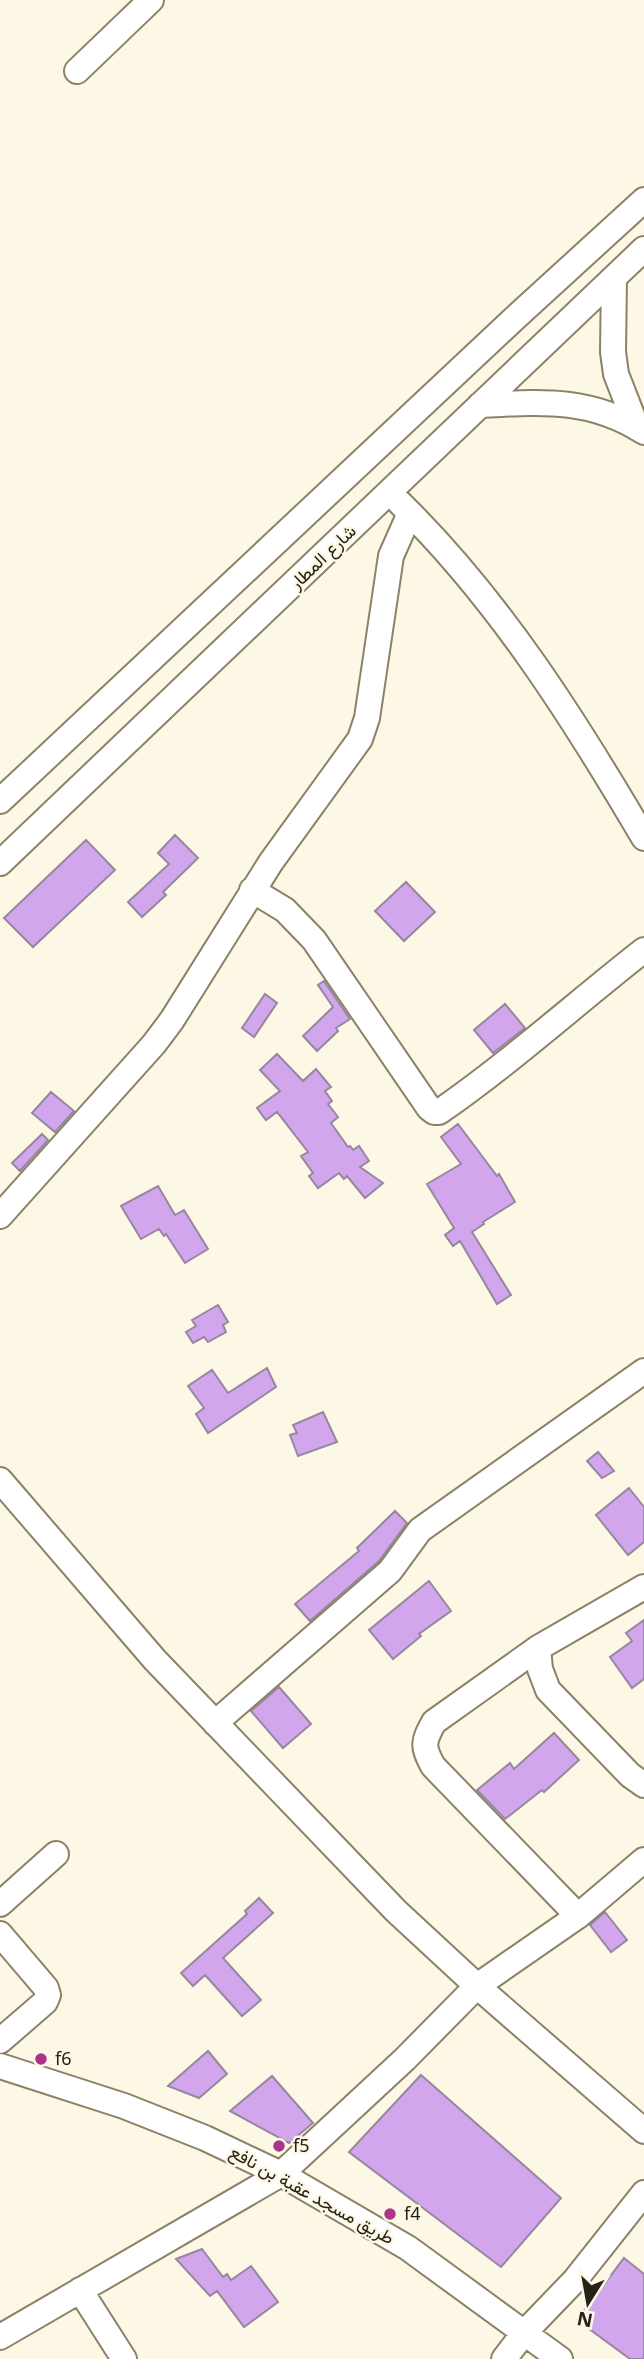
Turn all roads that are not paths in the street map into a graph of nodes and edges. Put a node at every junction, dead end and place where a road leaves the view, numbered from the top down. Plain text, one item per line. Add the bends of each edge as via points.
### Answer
1 (151, 0) edge
2 (77, 71) dead end
3 (644, 200) edge
4 (633, 266) edge
5 (480, 405) junction
6 (641, 430) edge
7 (390, 493) junction
8 (410, 513) junction
9 (0, 801) edge
10 (644, 838) edge
11 (0, 863) edge
12 (252, 890) junction
13 (644, 950) edge
14 (0, 1216) edge
15 (644, 1371) edge
16 (0, 1480) edge
17 (644, 1587) edge
18 (538, 1648) junction
19 (215, 1723) junction
20 (644, 1785) edge
21 (57, 1854) dead end
22 (644, 1860) edge
23 (0, 1905) edge
24 (578, 1916) junction
25 (0, 1934) edge
26 (477, 1986) junction
27 (0, 2041) edge
28 (0, 2066) edge
29 (644, 2131) edge
30 (281, 2174) junction
31 (644, 2193) edge
32 (80, 2290) junction
33 (524, 2333) junction
34 (0, 2337) edge
35 (124, 2359) edge
36 (504, 2359) edge
37 (560, 2359) edge

1 - 2 street
3 - 9 street
4 - 5 street, شارع المطار
4 - 6 street via 613,352 616,374
5 - 6 street via 557,402 583,406
5 - 7 street, شارع المطار
7 - 8 street
7 - 11 street, شارع المطار
8 - 10 street via 441,542 530,658
8 - 12 street via 391,556 365,729
12 - 13 street via 285,910 314,940 434,1112 500,1068
12 - 14 street via 154,1044
15 - 19 street via 420,1530 390,1571
16 - 19 street
17 - 18 street
18 - 20 street via 548,1690
18 - 24 street via 434,1722 424,1751 433,1766
19 - 26 street via 396,1911
21 - 23 street
22 - 24 street
24 - 26 street
25 - 27 street via 48,1995
26 - 29 street
26 - 30 street
28 - 30 street, طريق مسجد عقبة بن نافع via 124,2106
30 - 32 street
30 - 33 street, طريق مسجد عقبة بن نافع via 408,2248
31 - 33 street via 575,2280
32 - 34 street
32 - 35 street
33 - 36 street
33 - 37 street, طريق مسجد عقبة بن نافع

